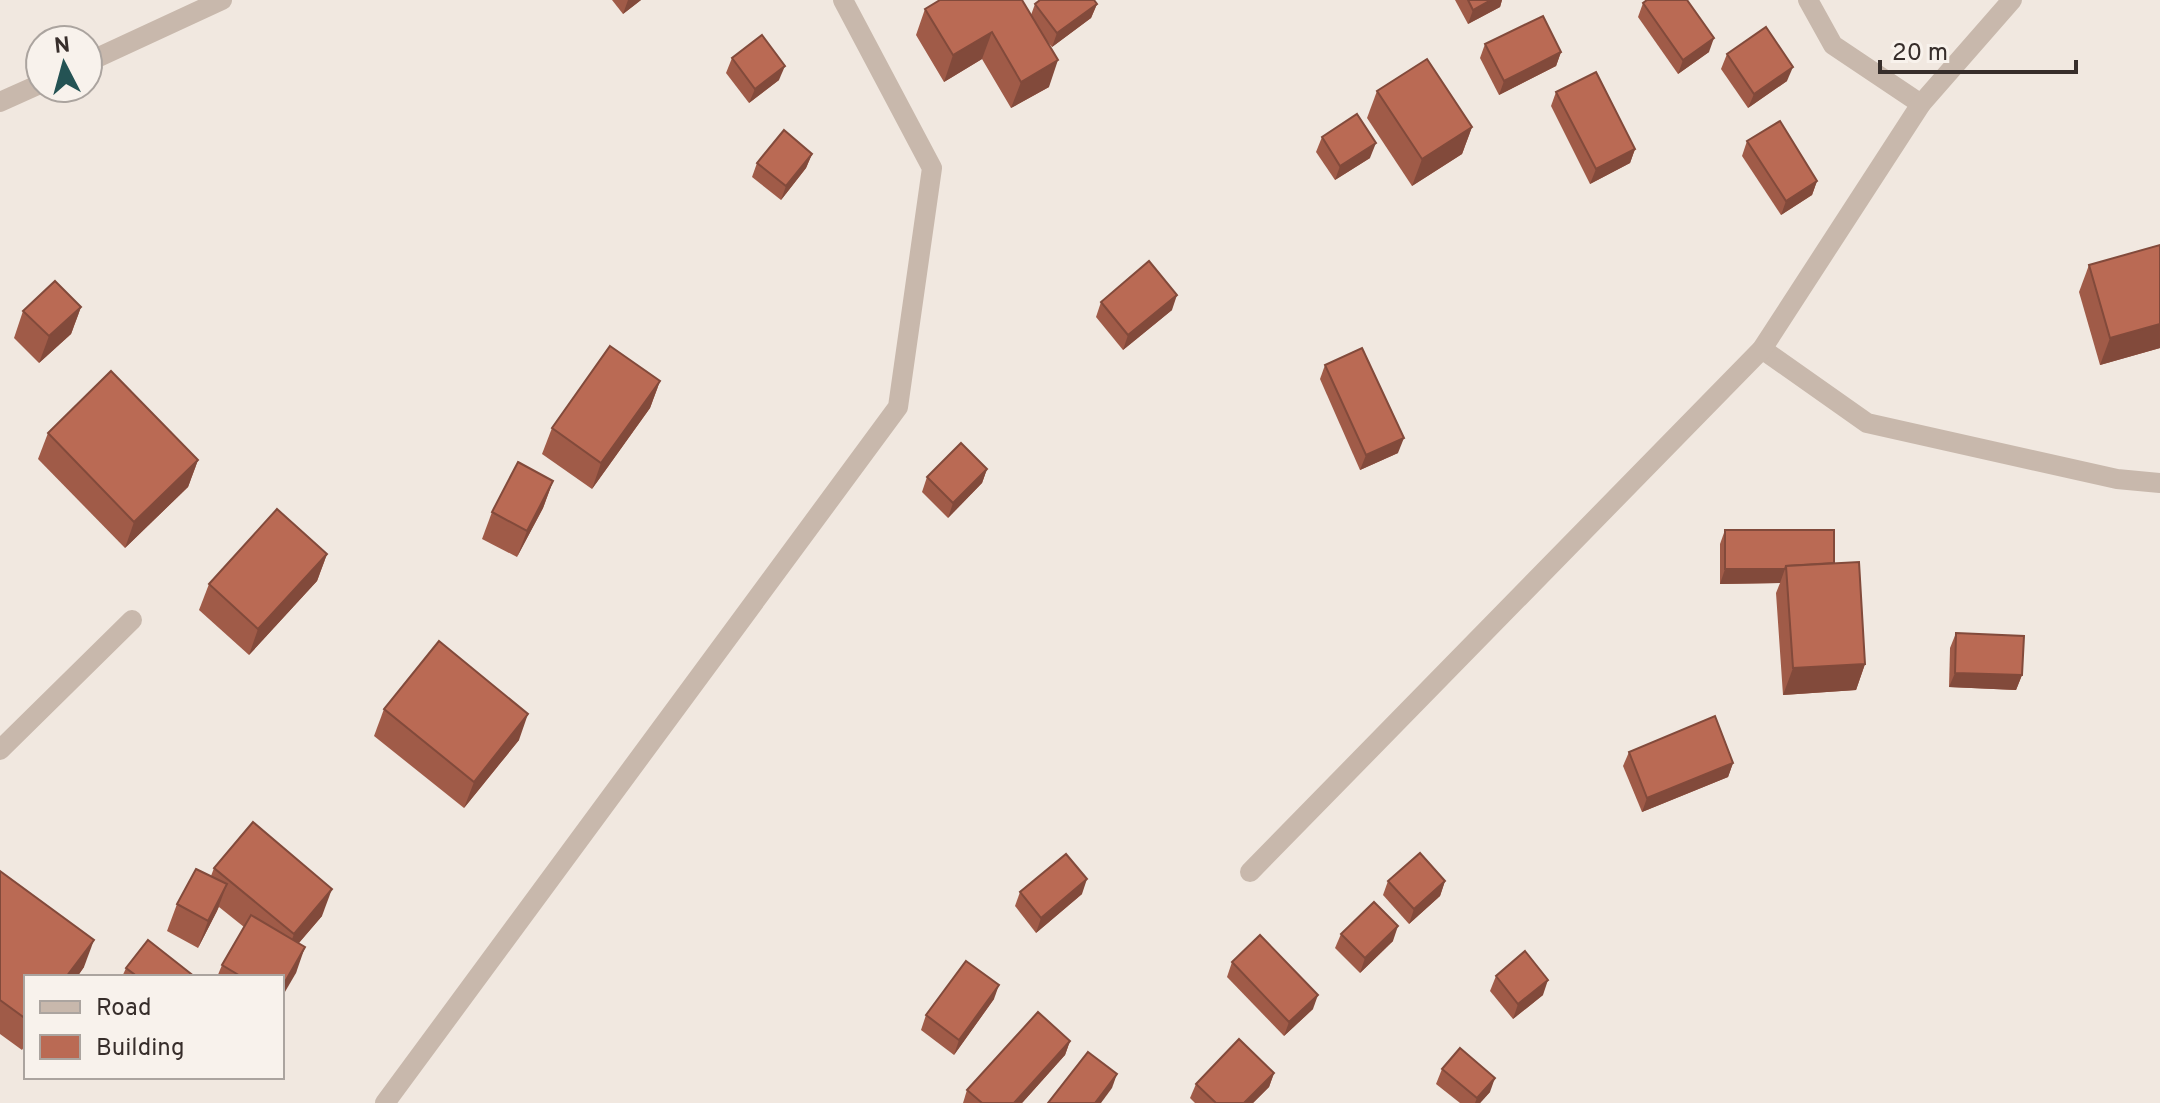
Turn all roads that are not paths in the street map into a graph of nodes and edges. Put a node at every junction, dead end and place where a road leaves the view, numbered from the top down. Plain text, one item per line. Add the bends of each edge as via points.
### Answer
1 (222, 0) edge
2 (843, 0) edge
3 (1808, 0) edge
4 (2012, 0) edge
5 (104, 55) edge
6 (24, 91) edge
7 (0, 102) edge
8 (1921, 104) junction
9 (1762, 349) junction
10 (2160, 483) edge
11 (132, 620) dead end
12 (0, 750) edge
13 (1250, 872) dead end
14 (385, 1103) edge

1 - 5 street
2 - 14 street via 932,168 898,407
3 - 8 street via 1833,45
4 - 8 street
6 - 7 street
8 - 9 street
9 - 10 street via 1867,423 2117,479
9 - 13 street
11 - 12 street

